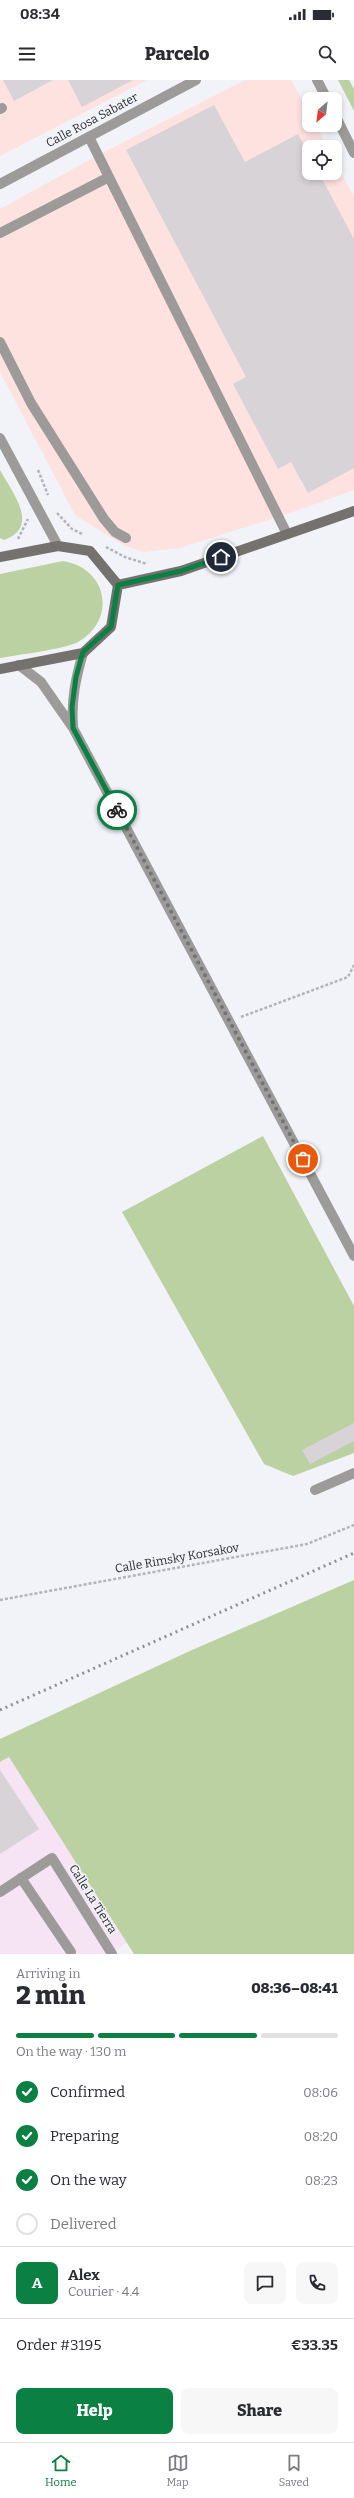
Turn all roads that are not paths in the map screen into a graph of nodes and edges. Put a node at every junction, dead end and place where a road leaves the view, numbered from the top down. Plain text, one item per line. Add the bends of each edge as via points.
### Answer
1 (196, 80) edge
2 (317, 80) edge
3 (323, 92) edge
4 (342, 129) edge
5 (89, 137) junction
6 (354, 153) edge
7 (109, 177) junction
8 (0, 184) edge
9 (0, 233) edge
10 (0, 342) edge
11 (0, 438) edge
12 (354, 511) edge
13 (287, 534) junction
14 (126, 538) dead end
15 (58, 546) junction
16 (0, 557) edge
17 (118, 585) junction
18 (83, 652) junction
19 (19, 665) junction
20 (0, 669) edge
21 (73, 728) junction
22 (354, 1256) edge
23 (354, 1474) edge
24 (315, 1490) dead end
25 (21, 1878) junction
26 (0, 1892) edge
27 (72, 1952) dead end
28 (112, 1954) edge

1 - 5 street, Calle Rosa Sabater
2 - 3 street
4 - 6 street
5 - 7 street
5 - 8 street, Calle Rosa Sabater
7 - 9 street
7 - 13 street
10 - 14 street via 31,403 98,509 115,532
11 - 15 street
12 - 13 main road
13 - 17 main road via 181,571
15 - 16 main road
15 - 17 main road via 90,551
17 - 18 main road via 111,627
18 - 19 main road
18 - 21 street via 72,707
19 - 20 main road
19 - 21 street via 42,682
21 - 22 street
23 - 24 street
25 - 26 street
25 - 27 street
25 - 28 street, Calle La Tierra via 52,1858

